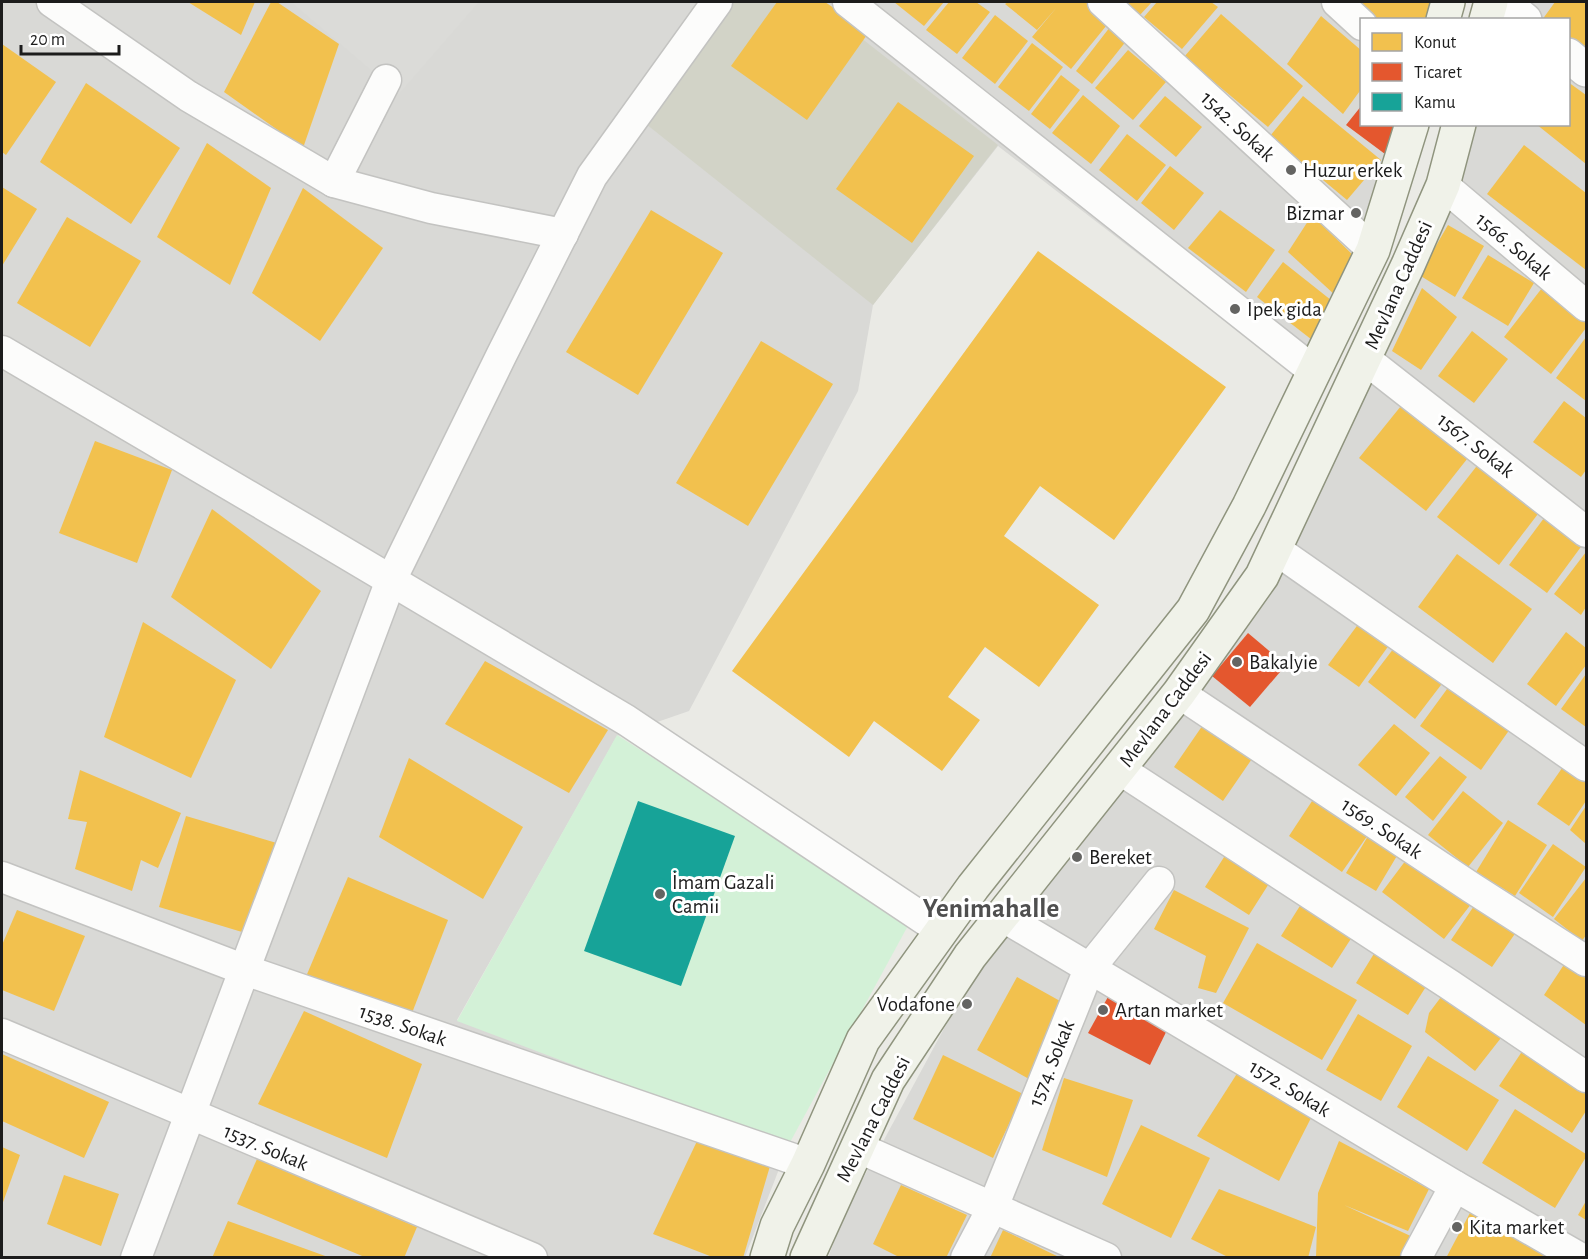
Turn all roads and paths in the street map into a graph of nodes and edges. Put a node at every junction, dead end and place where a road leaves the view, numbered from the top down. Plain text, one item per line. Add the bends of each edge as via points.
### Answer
1 (52, 2) edge
2 (717, 2) edge
3 (849, 2) edge
4 (1103, 2) edge
5 (1337, 2) edge
6 (1448, 2) edge
7 (1491, 2) edge
8 (1503, 2) edge
9 (1444, 18) edge
10 (1487, 18) edge
11 (1523, 18) edge
12 (1360, 23) edge
13 (1570, 56) edge
14 (1587, 70) edge
15 (386, 80) dead end
16 (1411, 126) edge
17 (1458, 126) edge
18 (334, 182) junction
19 (1443, 185) junction
20 (563, 234) junction
21 (1373, 250) junction
22 (1587, 306) edge
23 (2, 351) edge
24 (1365, 359) junction
25 (1315, 372) junction
26 (1587, 532) edge
27 (1275, 549) junction
28 (391, 580) junction
29 (1179, 693) junction
30 (1587, 766) edge
31 (1119, 769) junction
32 (2, 877) edge
33 (1159, 882) dead end
34 (1002, 916) junction
35 (942, 931) junction
36 (1587, 961) edge
37 (1089, 969) junction
38 (245, 970) junction
39 (2, 1034) edge
40 (1587, 1077) edge
41 (190, 1115) junction
42 (857, 1147) junction
43 (808, 1164) junction
44 (1455, 1186) junction
45 (993, 1207) junction
46 (136, 1257) edge
47 (532, 1257) edge
48 (767, 1257) edge
49 (807, 1257) edge
50 (966, 1257) edge
51 (1106, 1257) edge
52 (1416, 1257) edge
53 (1580, 1257) edge

1 - 18 street via 188,96
2 - 20 street via 592,176
3 - 25 street
4 - 21 street, 1542. Sokak
5 - 12 street
6 - 9 main road
7 - 10 main road
8 - 11 street
13 - 14 street
15 - 18 street
16 - 21 main road, Mevlana Caddesi
17 - 19 main road, Mevlana Caddesi
18 - 20 street via 431,208
19 - 22 street, 1566. Sokak
19 - 24 main road, Mevlana Caddesi
20 - 28 street
21 - 25 main road, Mevlana Caddesi
23 - 28 street
24 - 26 street, 1567. Sokak
24 - 27 main road, Mevlana Caddesi
25 - 35 main road, Mevlana Caddesi via 1192,610
27 - 29 main road, Mevlana Caddesi via 1262,576
27 - 30 street
28 - 35 street via 626,720
28 - 38 street
29 - 31 main road, Mevlana Caddesi
29 - 36 street, 1569. Sokak
31 - 34 main road, Mevlana Caddesi
31 - 40 street
32 - 38 street, 1538. Sokak
33 - 37 street, 1574. Sokak
34 - 37 street, 1572. Sokak
34 - 42 main road, Mevlana Caddesi via 970,956 888,1080
35 - 43 main road, Mevlana Caddesi via 863,1040
37 - 44 street, 1572. Sokak
37 - 45 street, 1574. Sokak
38 - 41 street
38 - 43 street, 1538. Sokak
39 - 41 street, 1537. Sokak
41 - 46 street
41 - 47 street, 1537. Sokak
42 - 45 street
42 - 49 main road, Mevlana Caddesi
43 - 48 main road, Mevlana Caddesi via 777,1226
44 - 52 street
44 - 53 street, 1572. Sokak
45 - 50 street, 1574. Sokak
45 - 51 street

